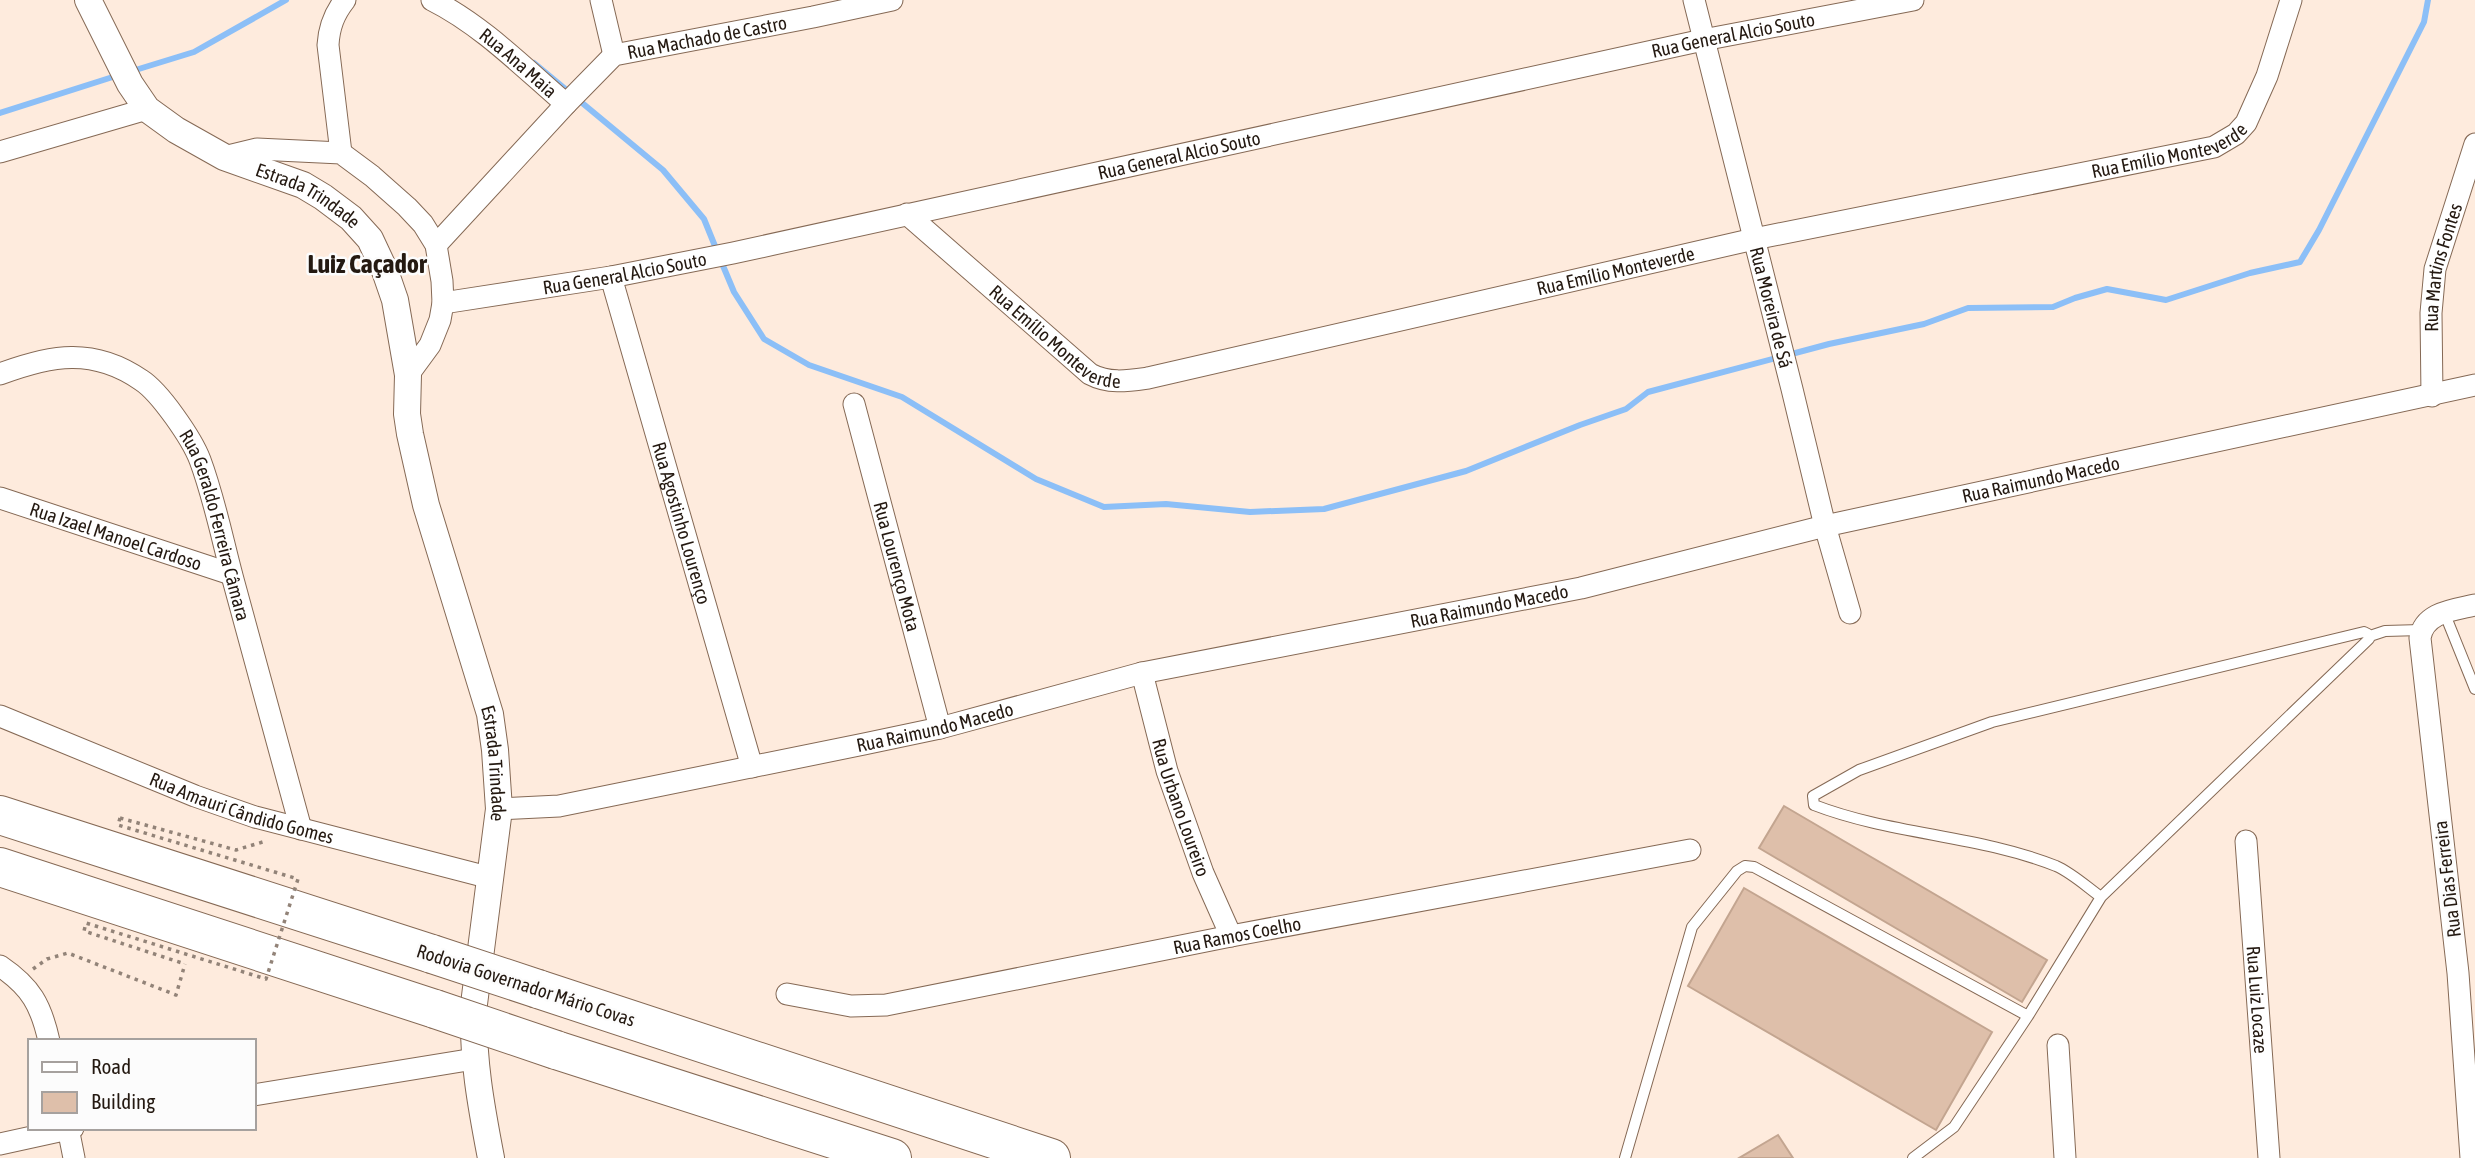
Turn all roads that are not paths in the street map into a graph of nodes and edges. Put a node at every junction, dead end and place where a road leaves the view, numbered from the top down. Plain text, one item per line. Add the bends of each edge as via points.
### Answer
1 (88, 0) edge
2 (345, 0) edge
3 (432, 0) edge
4 (601, 0) edge
5 (892, 0) edge
6 (1694, 0) edge
7 (1913, 0) edge
8 (2291, 0) edge
9 (812, 9) edge
10 (1703, 40) junction
11 (614, 55) junction
12 (572, 97) junction
13 (147, 109) junction
14 (2475, 144) edge
15 (0, 152) edge
16 (341, 153) junction
17 (224, 157) junction
18 (907, 214) junction
19 (1754, 239) junction
20 (436, 245) junction
21 (611, 277) junction
22 (443, 303) junction
23 (0, 374) edge
24 (408, 375) junction
25 (2475, 385) edge
26 (2432, 396) junction
27 (855, 404) dead end
28 (0, 498) edge
29 (1825, 526) junction
30 (231, 574) junction
31 (2475, 605) edge
32 (2444, 612) junction
33 (1850, 613) dead end
34 (2421, 629) junction
35 (2370, 636) junction
36 (1142, 673) junction
37 (2475, 689) edge
38 (0, 716) edge
39 (940, 728) junction
40 (752, 767) junction
41 (499, 809) junction
42 (0, 814) edge
43 (301, 829) junction
44 (2246, 841) dead end
45 (1690, 850) dead end
46 (0, 867) edge
47 (491, 878) junction
48 (2101, 897) junction
49 (1231, 936) junction
50 (0, 967) edge
51 (787, 994) dead end
52 (2028, 1016) junction
53 (48, 1039) edge
54 (2058, 1045) dead end
55 (474, 1059) junction
56 (256, 1095) edge
57 (65, 1130) edge
58 (70, 1130) edge
59 (0, 1144) edge
60 (74, 1158) edge
61 (491, 1158) edge
62 (892, 1158) edge
63 (1051, 1158) edge
64 (1625, 1158) edge
65 (1913, 1158) edge
66 (2065, 1158) edge
67 (2269, 1158) edge
68 (2472, 1158) edge

1 - 13 street, Estrada Trindade
2 - 16 street via 329,30 328,46
3 - 12 street, Rua Ana Maia
4 - 11 street
5 - 9 street, Rua Machado de Castro
6 - 10 street, Rua Moreira de Sá
7 - 10 street, Rua General Alcio Souto
8 - 19 street, Rua Emílio Monteverde via 2267,76 2246,123 2214,147
9 - 11 street, Rua Machado de Castro
10 - 18 street, Rua General Alcio Souto
10 - 19 street, Rua Moreira de Sá
11 - 12 street, Rua Machado de Castro
12 - 20 street, Rua Machado de Castro
13 - 15 street
13 - 17 street, Estrada Trindade
14 - 26 street, Rua Martins Fontes via 2435,269
16 - 17 street, Estrada Trindade via 257,149
16 - 20 street via 407,206
17 - 24 street, Estrada Trindade via 303,185 351,218 370,239 395,300
18 - 19 street, Rua Emílio Monteverde via 1090,374 1120,382
18 - 21 street, Rua General Alcio Souto
19 - 29 street, Rua Moreira de Sá
20 - 22 street
21 - 22 street, Rua General Alcio Souto
21 - 40 street, Rua Agostinho Lourenço
22 - 24 street via 429,345
23 - 30 street, Rua Geraldo Ferreira Câmara via 37,360 76,357 116,365 142,380 162,398 200,459
24 - 41 street, Estrada Trindade via 407,414 426,505 490,714
25 - 26 street, Rua Raimundo Macedo
26 - 29 street, Rua Raimundo Macedo
27 - 39 street, Rua Lourenço Mota
28 - 30 street, Rua Izael Manoel Cardoso
29 - 33 street, Rua Moreira de Sá
29 - 36 street, Rua Raimundo Macedo via 1581,588
30 - 43 street, Rua Geraldo Ferreira Câmara
31 - 32 street
32 - 34 street
32 - 37 lane
34 - 35 lane
34 - 68 street, Rua Dias Ferreira via 2458,973
35 - 48 lane
35 - 48 lane via 2364,632 1992,722 1859,771 1813,796 1814,805 1846,817 1989,845 2059,867
36 - 39 street, Rua Raimundo Macedo
36 - 49 street, Rua Urbano Loureiro via 1167,771
38 - 43 street, Rua Amauri Cândido Gomes via 195,796
39 - 40 street, Rua Raimundo Macedo
40 - 41 street, Rua Raimundo Macedo via 559,806
41 - 47 street, Estrada Trindade
42 - 63 highway, Rodovia Governador Mário Covas, bridge
43 - 47 street, Rua Amauri Cândido Gomes
44 - 67 street, Rua Luiz Locaze
45 - 49 street, Rua Ramos Coelho
46 - 62 highway, bridge
47 - 55 street, Estrada Trindade via 474,1004
48 - 52 lane
49 - 51 street, Rua Ramos Coelho via 886,1005 852,1006
50 - 53 street via 19,979 35,998
52 - 64 lane via 1745,866 1692,926
52 - 65 lane via 1954,1127
54 - 66 street
55 - 56 street
55 - 61 street, Estrada Trindade
57 - 59 street
58 - 60 street

